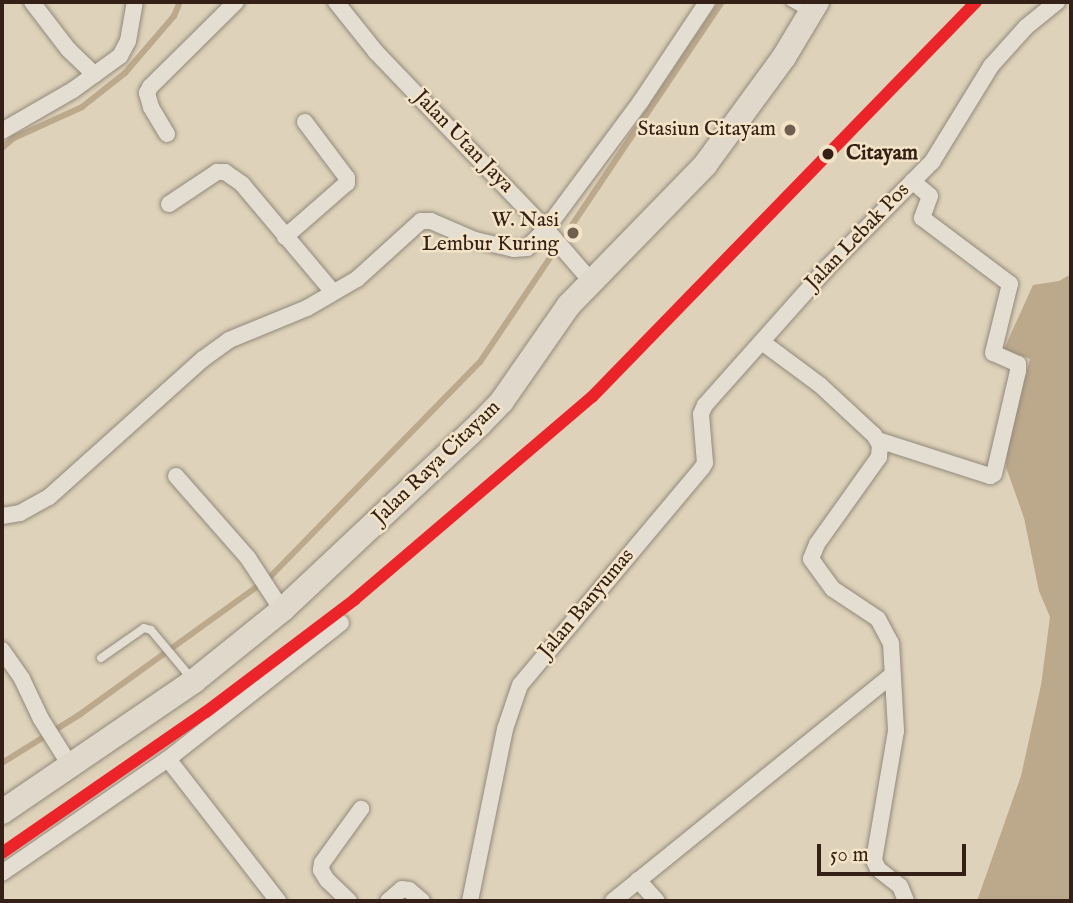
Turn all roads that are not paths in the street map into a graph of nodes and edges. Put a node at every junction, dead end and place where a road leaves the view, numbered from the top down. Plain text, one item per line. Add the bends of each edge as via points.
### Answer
1 (32, 2) edge
2 (135, 2) edge
3 (236, 2) edge
4 (336, 2) edge
5 (707, 2) edge
6 (1057, 2) edge
7 (806, 5) edge
8 (95, 75) junction
9 (305, 122) dead end
10 (3, 126) edge
11 (167, 134) dead end
12 (912, 181) junction
13 (169, 204) dead end
14 (551, 234) junction
15 (285, 236) junction
16 (584, 273) junction
17 (333, 292) junction
18 (762, 342) junction
19 (878, 440) junction
20 (176, 476) dead end
21 (2, 516) edge
22 (277, 603) junction
23 (341, 623) dead end
24 (2, 650) edge
25 (101, 658) dead end
26 (892, 674) junction
27 (194, 681) junction
28 (66, 758) junction
29 (168, 759) junction
30 (3, 807) edge
31 (361, 809) dead end
32 (2, 873) edge
33 (638, 880) junction
34 (278, 901) edge
35 (349, 901) edge
36 (388, 901) edge
37 (422, 901) edge
38 (470, 901) edge
39 (613, 901) edge
40 (657, 901) edge
41 (906, 901) edge

1 - 8 street
2 - 8 street via 128,41 120,56
3 - 11 street via 150,87 151,107
4 - 14 street, Jalan Utan Jaya via 376,52
5 - 14 street
6 - 12 street, Jalan Lebak Pos via 1026,27 991,66 932,162
7 - 16 main road, Jalan Raya Citayam via 784,57 705,165
8 - 10 street
9 - 15 street via 347,183
12 - 18 street, Jalan Lebak Pos
12 - 19 street via 930,196 922,218 1010,284 993,353 1018,364 1018,370 994,474
13 - 15 street via 217,172 225,172 242,184
14 - 16 street, Jalan Utan Jaya
14 - 17 street via 527,248 514,249 421,220 376,263
15 - 17 street
16 - 22 main road, Jalan Raya Citayam via 569,305 502,401
17 - 21 street via 307,308 229,340 50,498 20,513
18 - 19 street via 820,385
18 - 38 street, Jalan Banyumas via 702,410 702,468 520,685 505,729
19 - 26 street via 878,457 811,559 833,589 884,626 891,643
20 - 22 street via 248,558
22 - 27 main road, Jalan Raya Citayam
23 - 29 street
24 - 28 street
25 - 27 lane via 145,628 160,638
26 - 33 street
26 - 41 street via 896,731 874,860 878,870 900,886
27 - 28 main road, Jalan Raya Citayam
28 - 30 main road, Jalan Raya Citayam
29 - 32 street
29 - 34 street
31 - 35 street via 321,870
33 - 39 street
33 - 40 street
36 - 37 street via 402,889

